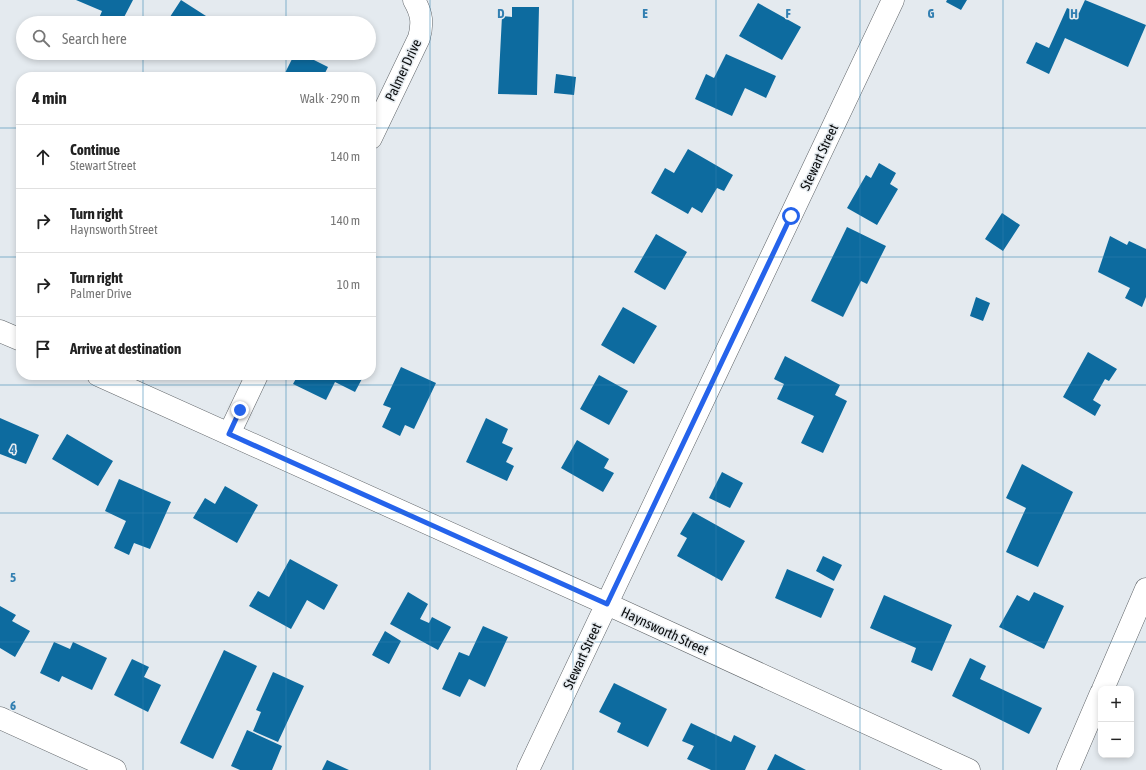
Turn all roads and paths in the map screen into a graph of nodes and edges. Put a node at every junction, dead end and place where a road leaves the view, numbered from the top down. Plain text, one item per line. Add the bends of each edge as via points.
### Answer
1 (414, 0) edge
2 (893, 0) edge
3 (376, 128) edge
4 (0, 331) edge
5 (16, 338) edge
6 (109, 380) edge
7 (255, 380) edge
8 (229, 434) junction
9 (1146, 589) edge
10 (607, 604) junction
11 (1104, 686) edge
12 (1098, 700) edge
13 (0, 718) edge
14 (115, 770) edge
15 (528, 770) edge
16 (969, 770) edge
17 (1068, 770) edge

1 - 3 street, Palmer Drive via 423,23 419,38
2 - 10 street, Stewart Street
4 - 5 street
6 - 8 street, Haynsworth Street
7 - 8 street
8 - 10 street, Haynsworth Street
9 - 11 street
10 - 15 street, Stewart Street
10 - 16 street, Haynsworth Street
12 - 17 street
13 - 14 street

